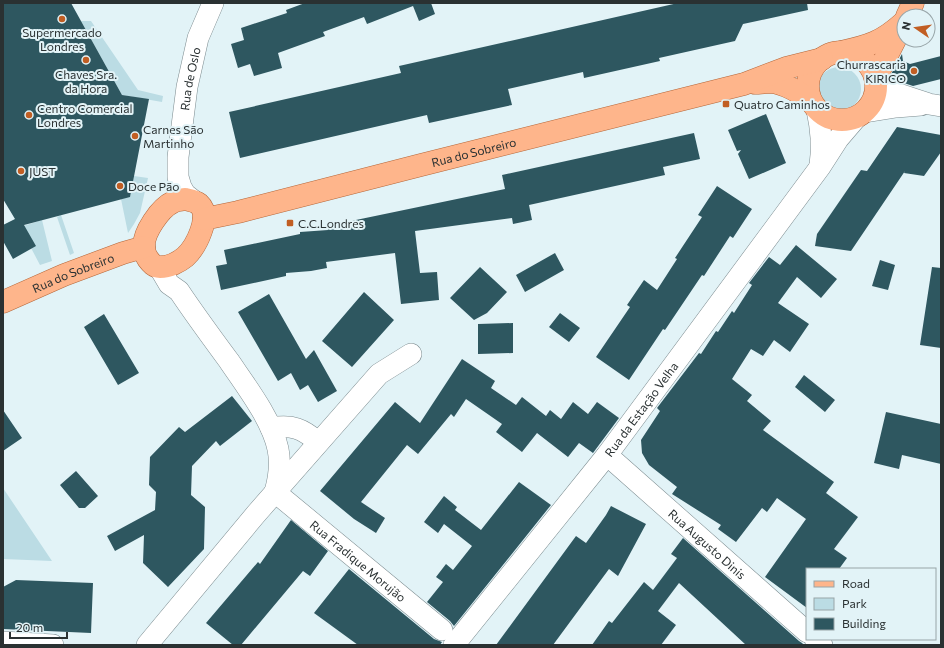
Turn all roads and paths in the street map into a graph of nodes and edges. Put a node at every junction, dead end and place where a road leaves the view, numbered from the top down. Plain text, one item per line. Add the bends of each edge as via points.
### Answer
1 (213, 3) edge
2 (896, 29) edge
3 (896, 39) edge
4 (832, 55) junction
5 (876, 82) junction
6 (744, 84) junction
7 (814, 105) junction
8 (935, 105) edge
9 (861, 115) junction
10 (178, 157) junction
11 (820, 167) junction
12 (164, 209) junction
13 (199, 210) junction
14 (144, 247) junction
15 (181, 260) junction
16 (159, 267) junction
17 (179, 292) junction
18 (5, 299) edge
19 (411, 354) dead end
20 (271, 428) junction
21 (318, 442) junction
22 (608, 455) junction
23 (275, 492) junction
24 (806, 631) edge
25 (448, 637) edge
26 (3, 642) edge
27 (52, 645) edge
28 (147, 645) edge

1 - 10 street, Rua de Oslo via 198,38 187,87
2 - 4 main road via 880,40
3 - 5 main road
4 - 5 main road via 853,53 863,59 870,67
4 - 6 main road, Rua do Sobreiro via 786,68
4 - 7 main road via 814,67 809,78 808,90
5 - 8 street
5 - 9 main road via 871,105
6 - 7 main road, Rua do Sobreiro via 772,82 796,90
6 - 13 main road, Rua do Sobreiro via 238,212
7 - 9 main road via 825,116 835,120 846,120
7 - 11 street via 821,125
8 - 9 street via 896,107
9 - 11 street, Rua da Estação Velha via 838,139
10 - 12 street, Rua de Oslo
10 - 13 street, Rua de Oslo via 181,187
11 - 22 street, Rua da Estação Velha
12 - 13 main road via 173,201 185,199
12 - 14 main road via 150,227
13 - 15 main road via 197,240
14 - 16 main road via 151,264
14 - 18 main road, Rua do Sobreiro
15 - 16 main road
15 - 17 street
16 - 17 street via 169,284
17 - 20 street via 248,388
19 - 21 street via 379,374
20 - 21 street via 289,426 300,429
20 - 23 street via 278,449 279,463
21 - 23 street
22 - 24 street, Rua Augusto Dinis
22 - 25 street, Rua da Estação Velha
23 - 25 street, Rua Fradique Morujão
23 - 28 street
26 - 27 street

